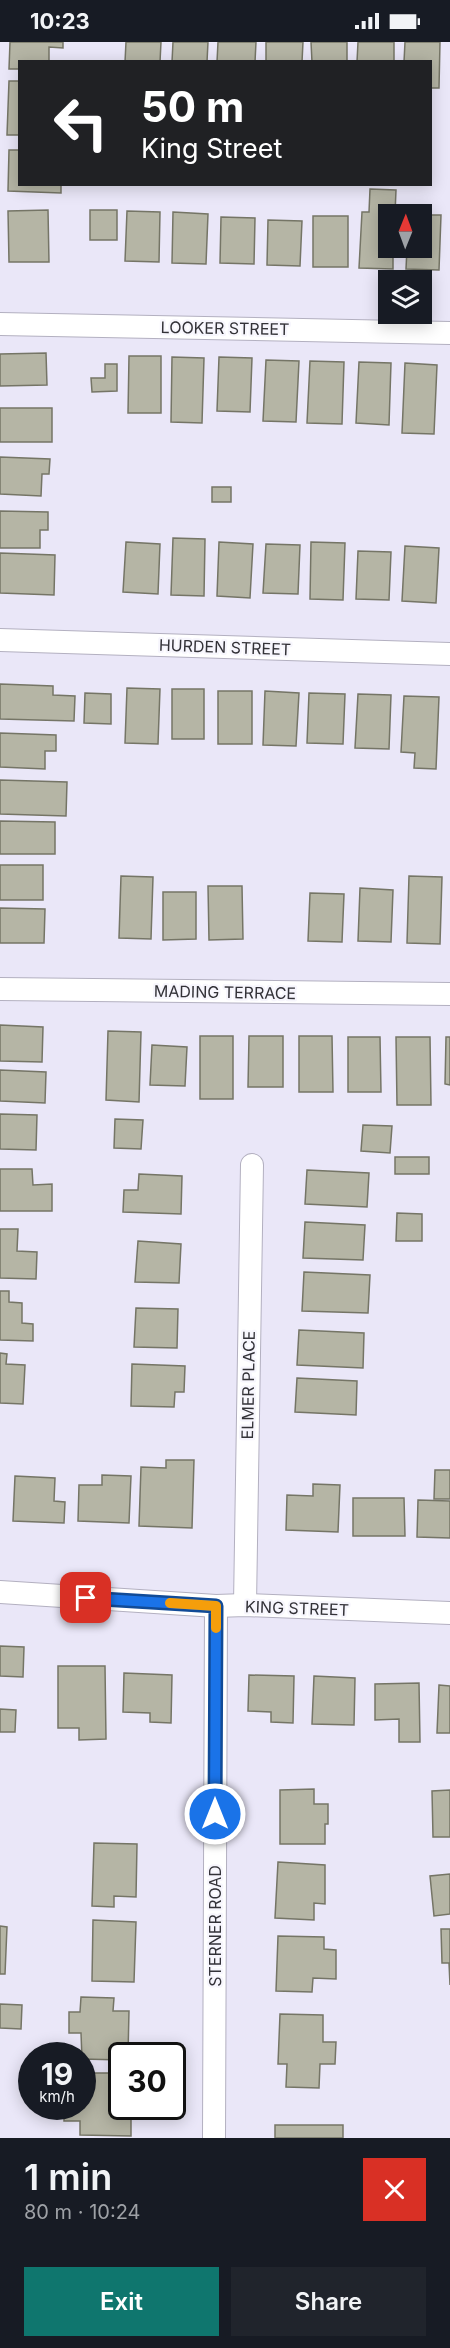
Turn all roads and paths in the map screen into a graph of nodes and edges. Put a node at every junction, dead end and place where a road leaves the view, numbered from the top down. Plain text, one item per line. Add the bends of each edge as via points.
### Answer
1 (0, 324) edge
2 (450, 333) edge
3 (0, 640) edge
4 (450, 654) edge
5 (0, 989) edge
6 (450, 994) edge
7 (252, 1165) dead end
8 (0, 1592) edge
9 (245, 1605) junction
10 (216, 1606) junction
11 (450, 1613) edge
12 (214, 2138) edge

1 - 2 street, LOOKER STREET
3 - 4 street, HURDEN STREET
5 - 6 street, MADING TERRACE
7 - 9 street, ELMER PLACE
8 - 10 street, KING STREET
9 - 10 street, KING STREET
9 - 11 street, KING STREET
10 - 12 street, STERNER ROAD

